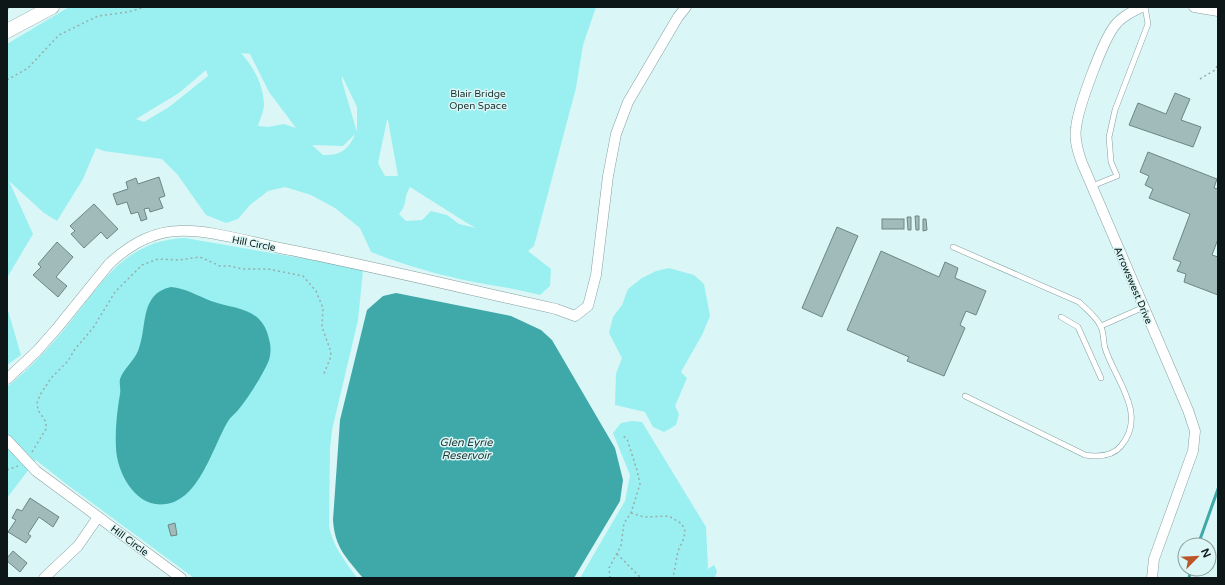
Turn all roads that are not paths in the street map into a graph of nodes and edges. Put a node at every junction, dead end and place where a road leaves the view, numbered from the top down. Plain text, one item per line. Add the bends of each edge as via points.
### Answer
1 (52, 7) edge
2 (686, 7) edge
3 (1143, 7) edge
4 (1194, 7) edge
5 (1218, 11) edge
6 (7, 31) edge
7 (1092, 186) junction
8 (953, 247) dead end
9 (1144, 307) junction
10 (1061, 317) dead end
11 (1101, 326) junction
12 (1101, 378) dead end
13 (7, 379) edge
14 (964, 396) dead end
15 (7, 440) edge
16 (98, 517) junction
17 (44, 578) edge
18 (181, 578) edge
19 (1152, 578) edge

1 - 6 main road
2 - 13 street, Hill Circle via 628,102 616,134 608,176 596,275 588,306 575,316 556,309 337,260 207,233 177,231 149,237 118,255 37,351
3 - 7 lane via 1148,24 1115,110 1109,138 1111,162 1117,176
3 - 7 street, Arrowswest Drive via 1121,19 1110,31 1078,117 1077,150
4 - 5 street
7 - 9 street, Arrowswest Drive
8 - 11 lane via 1079,302
9 - 11 lane
9 - 19 street, Arrowswest Drive via 1195,431 1193,451 1154,559
10 - 12 lane via 1078,327
11 - 14 lane via 1105,348 1130,405 1132,416 1128,438 1109,454 1097,457 1085,455
15 - 16 street, Hill Circle via 36,471
16 - 17 street via 78,546
16 - 18 street, Hill Circle

